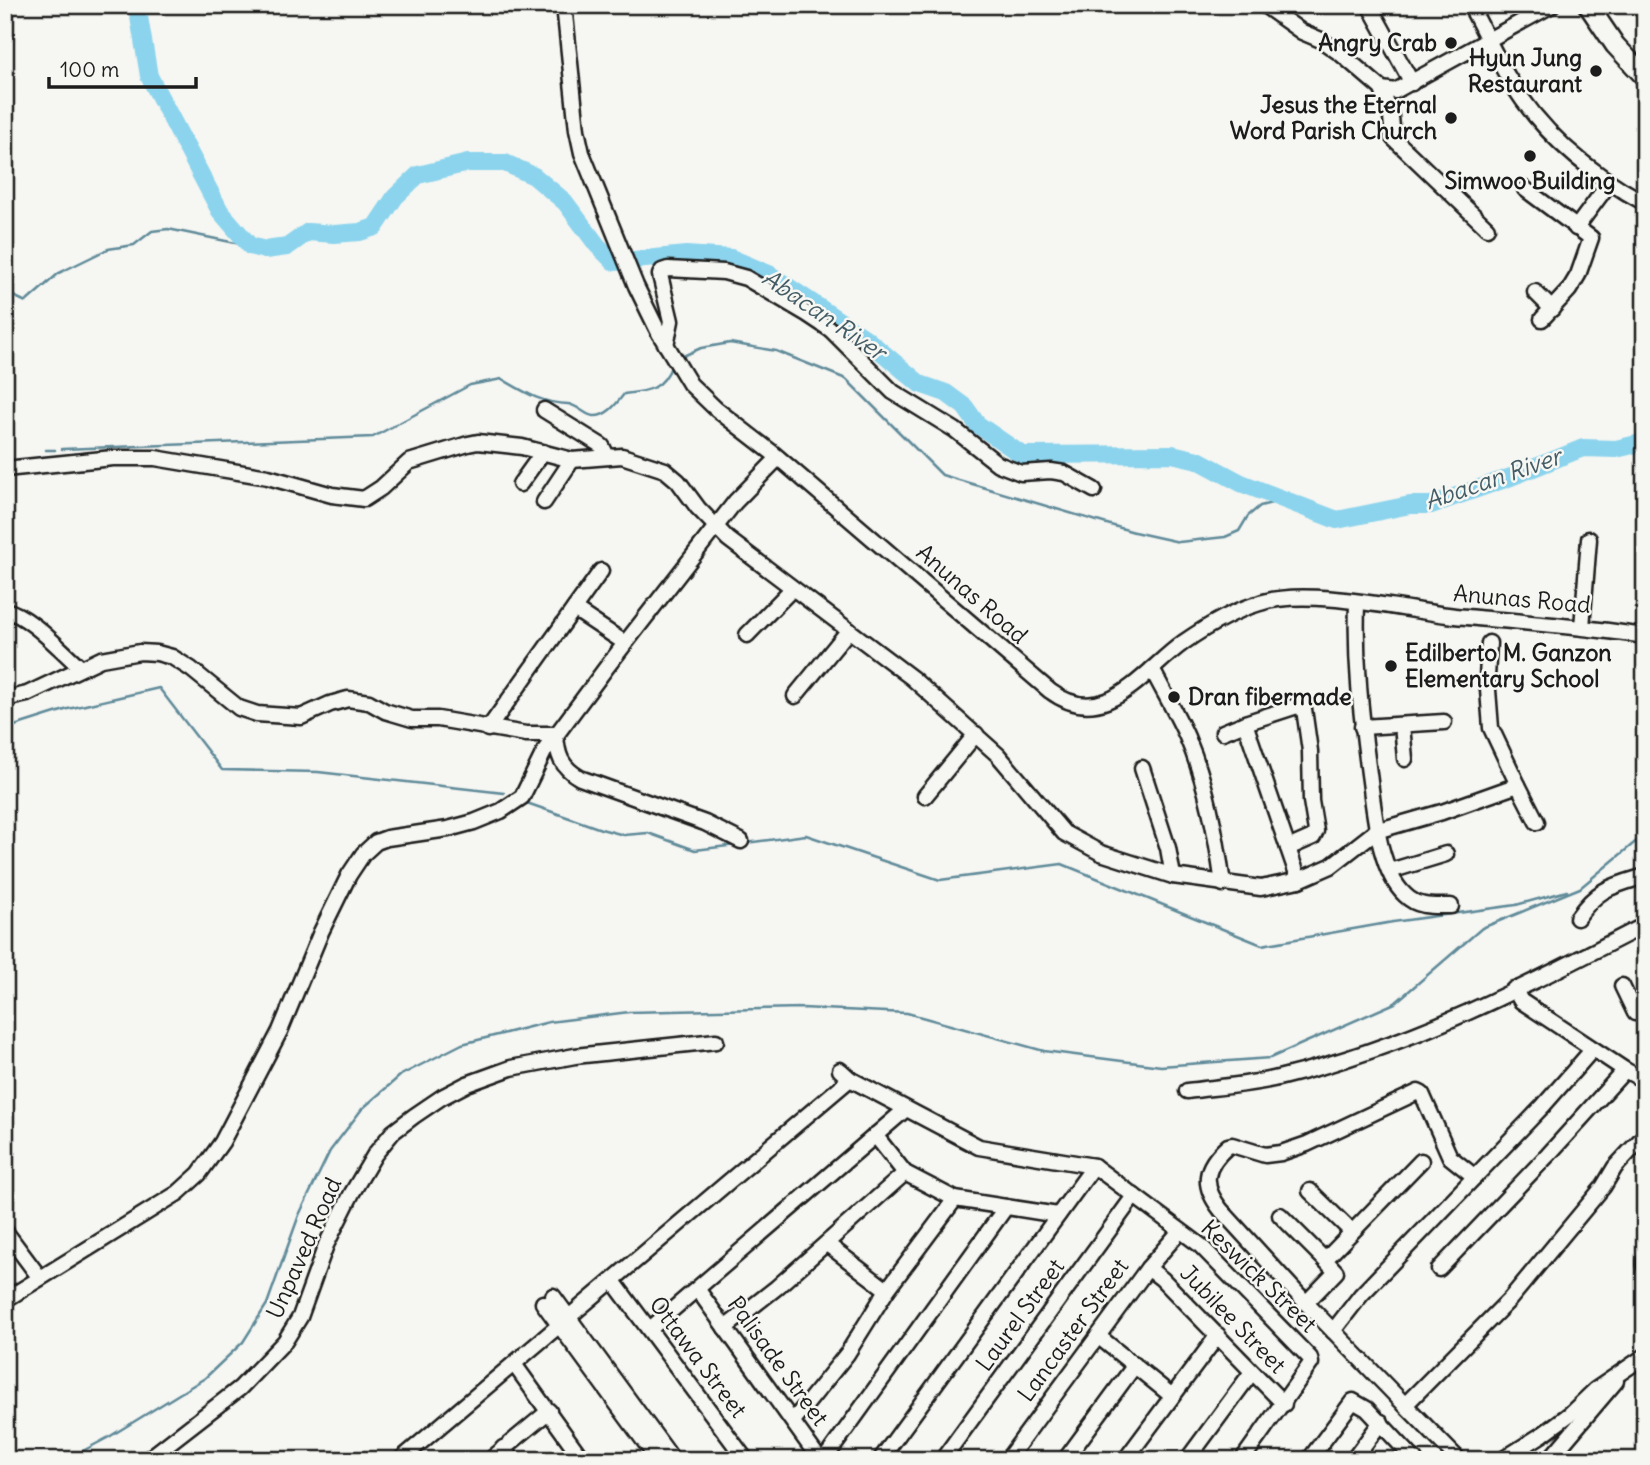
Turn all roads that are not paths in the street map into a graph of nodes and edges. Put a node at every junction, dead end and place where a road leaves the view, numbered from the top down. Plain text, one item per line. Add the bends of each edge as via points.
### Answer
1 (564, 5) edge
2 (1264, 5) edge
3 (1369, 5) edge
4 (1470, 5) edge
5 (1552, 5) edge
6 (1588, 5) edge
7 (1489, 40) junction
8 (1645, 77) edge
9 (1406, 86) junction
10 (1382, 89) junction
11 (1610, 182) junction
12 (1525, 189) dead end
13 (1645, 203) edge
14 (1487, 228) dead end
15 (1576, 228) junction
16 (1535, 292) dead end
17 (667, 347) junction
18 (544, 410) dead end
19 (543, 452) junction
20 (607, 456) junction
21 (778, 458) junction
22 (572, 460) junction
23 (5, 469) edge
24 (520, 484) dead end
25 (1094, 490) dead end
26 (544, 502) dead end
27 (715, 526) junction
28 (1589, 539) dead end
29 (601, 571) dead end
30 (792, 589) junction
31 (1357, 603) junction
32 (574, 609) junction
33 (5, 610) edge
34 (1582, 627) junction
35 (849, 630) junction
36 (747, 635) dead end
37 (1645, 636) edge
38 (625, 643) junction
39 (1489, 643) dead end
40 (79, 667) junction
41 (1152, 669) junction
42 (795, 696) dead end
43 (5, 699) edge
44 (1444, 722) dead end
45 (1245, 723) junction
46 (1402, 725) junction
47 (1362, 727) junction
48 (488, 729) junction
49 (1223, 732) dead end
50 (556, 734) junction
51 (976, 734) junction
52 (1405, 759) dead end
53 (1142, 768) dead end
54 (1518, 785) junction
55 (925, 796) dead end
56 (1537, 822) dead end
57 (1376, 831) junction
58 (741, 841) dead end
59 (1289, 848) junction
60 (1446, 854) dead end
61 (1390, 871) junction
62 (1173, 876) junction
63 (1645, 876) edge
64 (1299, 880) junction
65 (1223, 884) junction
66 (1451, 906) dead end
67 (1577, 918) dead end
68 (1645, 925) edge
69 (1622, 986) dead end
70 (1514, 989) junction
71 (1645, 1011) edge
72 (716, 1041) dead end
73 (1593, 1049) junction
74 (1625, 1070) junction
75 (1645, 1081) edge
76 (1187, 1091) dead end
77 (906, 1109) junction
78 (875, 1135) junction
79 (1645, 1135) edge
80 (1421, 1161) dead end
81 (1094, 1166) junction
82 (905, 1173) junction
83 (1475, 1177) junction
84 (1310, 1191) dead end
85 (1134, 1196) junction
86 (955, 1199) junction
87 (1006, 1207) junction
88 (1058, 1215) junction
89 (1280, 1215) dead end
90 (5, 1231) edge
91 (1180, 1231) junction
92 (1351, 1231) junction
93 (827, 1244) junction
94 (1325, 1260) junction
95 (1645, 1261) edge
96 (1645, 1266) edge
97 (1147, 1268) junction
98 (1439, 1269) dead end
99 (40, 1278) junction
100 (613, 1281) junction
101 (698, 1290) junction
102 (887, 1290) junction
103 (548, 1299) dead end
104 (5, 1300) edge
105 (1306, 1303) junction
106 (565, 1322) junction
107 (724, 1328) junction
108 (650, 1329) junction
109 (1333, 1331) junction
110 (1218, 1335) junction
111 (1098, 1336) junction
112 (1645, 1356) edge
113 (514, 1364) junction
114 (1135, 1365) junction
115 (1626, 1370) junction
116 (1252, 1372) junction
117 (1172, 1396) junction
118 (1284, 1404) junction
119 (1405, 1405) junction
120 (549, 1412) junction
121 (793, 1421) junction
122 (1381, 1422) junction
123 (508, 1454) edge
124 (147, 1460) edge
125 (400, 1460) edge
126 (490, 1460) edge
127 (583, 1460) edge
128 (658, 1460) edge
129 (673, 1460) edge
130 (746, 1460) edge
131 (822, 1460) edge
132 (880, 1460) edge
133 (942, 1460) edge
134 (1007, 1460) edge
135 (1065, 1460) edge
136 (1125, 1460) edge
137 (1186, 1460) edge
138 (1242, 1460) edge
139 (1309, 1460) edge
140 (1353, 1460) edge
141 (1415, 1460) edge
142 (1460, 1460) edge
143 (1502, 1460) edge
144 (1549, 1460) edge

1 - 17 street, Anunas Road via 579,141 586,166
2 - 10 street via 1341,54
3 - 9 street
4 - 7 street
5 - 7 street
6 - 8 main road via 1615,45
7 - 9 street
7 - 11 street via 1517,92 1545,126 1578,160
9 - 10 street
10 - 14 street via 1393,138
11 - 13 street
11 - 15 street
12 - 15 street
15 - 16 street via 1591,238 1569,290 1547,314
17 - 21 street, Anunas Road via 697,392
17 - 25 street via 671,321 662,271 724,272 746,278 831,330 893,392 955,430 998,464 1021,472 1063,473
18 - 20 street via 602,446
19 - 22 street
19 - 23 street via 505,444 460,445 409,462 364,499 155,458
19 - 24 street
20 - 22 street
20 - 27 street via 632,458 665,470
21 - 27 street
21 - 41 street, Anunas Road via 1065,702 1101,704
22 - 26 street
27 - 30 street
27 - 38 street
28 - 34 street
29 - 32 street
30 - 35 street
30 - 36 street
31 - 34 street, Anunas Road
31 - 41 street, Anunas Road via 1283,598 1259,603 1206,628
31 - 47 street via 1356,666
32 - 38 street
32 - 48 street
33 - 40 street via 39,630
34 - 37 street, Anunas Road
35 - 42 street
35 - 51 street
38 - 50 street
39 - 54 street via 1491,728
40 - 43 street via 27,694
40 - 48 street via 122,654 158,653 191,669 239,708 257,714 301,717 348,699 412,719 439,719
41 - 65 street via 1196,761 1213,820
44 - 46 street
45 - 49 street
45 - 59 street
45 - 59 street via 1297,706 1304,709 1316,831
46 - 47 street
46 - 52 street
47 - 57 street
48 - 50 street
50 - 58 street via 558,755 571,773
50 - 99 street via 528,789 512,805 461,827 397,836 369,847 349,875 280,1031 210,1160 178,1193
51 - 55 street
51 - 62 street via 1064,833 1101,853
53 - 62 street
54 - 56 street
54 - 57 street
57 - 61 street
57 - 64 street via 1331,866
59 - 64 street
60 - 61 street
61 - 66 street via 1414,902
62 - 65 street
63 - 67 street via 1606,888
64 - 65 street via 1261,888
68 - 70 street
69 - 71 street via 1635,1013
70 - 73 street via 1521,1001
70 - 76 street via 1378,1050 1279,1078
72 - 124 street, Unpaved Road via 575,1056 511,1068 467,1084 414,1116 375,1154 352,1194 326,1245 300,1317 285,1341 240,1388
73 - 74 street
73 - 83 street
74 - 75 street
74 - 98 street
77 - 78 street
77 - 81 street, Keswick Street via 979,1147
77 - 100 street, Keswick Street via 845,1075
78 - 82 street
78 - 101 street
79 - 119 street via 1510,1299
80 - 92 street
81 - 85 street, Keswick Street
81 - 88 street
82 - 86 street
82 - 93 street
83 - 105 street via 1450,1157 1418,1092 1282,1153 1265,1155 1228,1146 1209,1169 1211,1195
83 - 109 street via 1361,1295
84 - 92 street
85 - 91 street, Keswick Street
85 - 133 street, Laurel Street
86 - 87 street
86 - 102 street
87 - 88 street
87 - 131 street
88 - 132 street
89 - 94 street
90 - 99 street
91 - 97 street, Lancaster Street
91 - 118 street, Keswick Street via 1200,1245 1310,1358 1309,1367
92 - 94 street
93 - 102 street
93 - 107 street
94 - 105 street via 1336,1272
95 - 96 street
97 - 110 street, Jubilee Street
97 - 111 street, Lancaster Street
99 - 104 street
100 - 106 street
100 - 108 street, Ottawa Street
101 - 107 street, Palisade Street
101 - 108 street
102 - 121 street via 847,1354
103 - 106 street
105 - 109 street
106 - 113 street
106 - 128 street
106 - 129 street
107 - 121 street, Palisade Street
108 - 130 street, Ottawa Street
109 - 119 street
110 - 116 street, Jubilee Street
110 - 117 street
111 - 114 street
111 - 134 street, Lancaster Street
112 - 115 street
113 - 120 street
113 - 125 street
114 - 117 street
114 - 135 street
115 - 143 street
115 - 144 street
116 - 118 street, Jubilee Street
116 - 137 street
117 - 136 street
118 - 138 street
119 - 142 street
120 - 123 street
120 - 127 street
121 - 131 street, Palisade Street
122 - 139 street via 1353,1401
122 - 140 street
122 - 141 street
123 - 126 street

